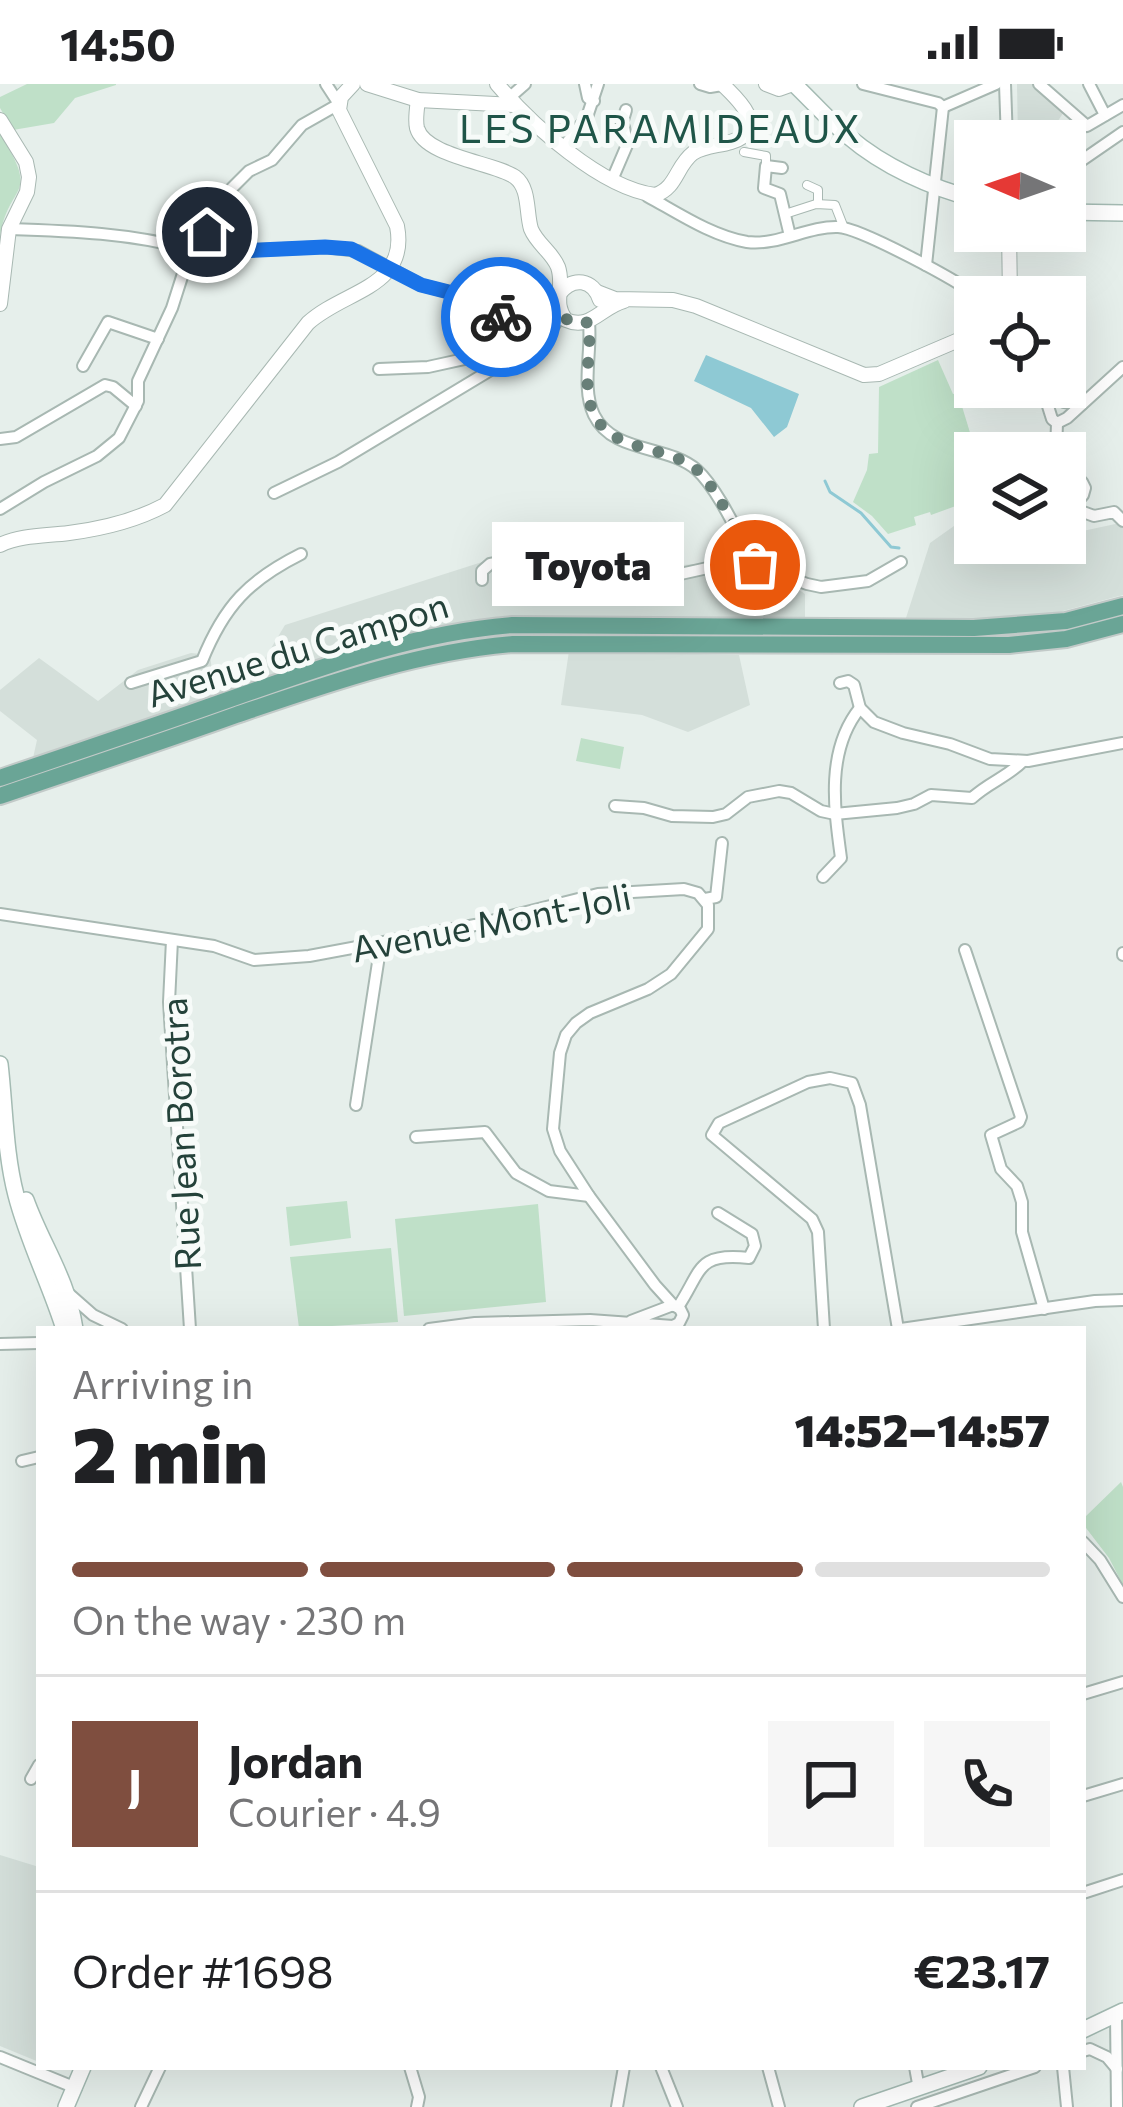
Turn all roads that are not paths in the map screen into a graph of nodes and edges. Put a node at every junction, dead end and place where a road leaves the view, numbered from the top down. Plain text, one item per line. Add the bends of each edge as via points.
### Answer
1 (326, 84) edge
2 (353, 84) edge
3 (367, 84) edge
4 (497, 84) edge
5 (525, 84) edge
6 (584, 84) edge
7 (598, 84) edge
8 (700, 84) edge
9 (722, 84) edge
10 (766, 84) edge
11 (794, 84) edge
12 (862, 84) edge
13 (1001, 84) edge
14 (1040, 84) edge
15 (1093, 87) edge
16 (418, 100) junction
17 (594, 101) junction
18 (511, 102) junction
19 (339, 104) junction
20 (1123, 104) edge
21 (943, 107) junction
22 (626, 110) dead end
23 (1073, 114) junction
24 (1101, 117) junction
25 (0, 120) edge
26 (1005, 120) edge
27 (1123, 132) edge
28 (1110, 140) junction
29 (564, 146) junction
30 (744, 152) dead end
31 (1086, 157) edge
32 (766, 166) junction
33 (782, 168) dead end
34 (612, 179) junction
35 (807, 185) dead end
36 (933, 185) junction
37 (954, 192) edge
38 (644, 194) junction
39 (818, 204) junction
40 (1086, 212) edge
41 (1123, 213) edge
42 (785, 214) junction
43 (844, 227) junction
44 (10, 229) junction
45 (207, 232) junction
46 (790, 236) junction
47 (192, 250) junction
48 (926, 265) junction
49 (390, 270) junction
50 (954, 280) edge
51 (597, 292) junction
52 (559, 294) junction
53 (628, 301) junction
54 (0, 304) edge
55 (561, 316) junction
56 (594, 317) junction
57 (158, 339) junction
58 (954, 342) edge
59 (514, 351) junction
60 (83, 366) dead end
61 (1123, 367) edge
62 (379, 369) dead end
63 (1086, 400) edge
64 (136, 406) junction
65 (1049, 408) edge
66 (1078, 408) edge
67 (1057, 423) junction
68 (1057, 432) edge
69 (0, 439) edge
70 (274, 493) dead end
71 (0, 509) edge
72 (1086, 513) edge
73 (1123, 521) edge
74 (0, 545) edge
75 (301, 554) dead end
76 (901, 562) dead end
77 (755, 565) junction
78 (482, 580) dead end
79 (1123, 606) edge
80 (1123, 624) edge
81 (840, 682) dead end
82 (130, 683) dead end
83 (860, 707) junction
84 (1123, 743) edge
85 (1022, 762) junction
86 (0, 778) edge
87 (0, 796) edge
88 (615, 806) dead end
89 (835, 814) junction
90 (722, 843) dead end
91 (823, 877) dead end
92 (705, 899) junction
93 (0, 914) edge
94 (172, 940) junction
95 (380, 943) junction
96 (964, 950) dead end
97 (0, 1064) edge
98 (356, 1105) dead end
99 (8, 1134) junction
100 (416, 1137) dead end
101 (590, 1196) junction
102 (718, 1213) dead end
103 (68, 1293) junction
104 (1123, 1300) edge
105 (672, 1307) junction
106 (1044, 1309) junction
107 (631, 1321) junction
108 (63, 1326) edge
109 (74, 1326) edge
110 (115, 1326) edge
111 (190, 1326) edge
112 (458, 1326) edge
113 (676, 1326) edge
114 (824, 1326) edge
115 (898, 1326) edge
116 (933, 1326) edge
117 (36, 1342) edge
118 (0, 1344) edge
119 (36, 1457) edge
120 (22, 1461) dead end
121 (1086, 1545) edge
122 (1123, 1597) edge
123 (1123, 1682) edge
124 (1086, 1693) edge
125 (36, 1770) edge
126 (31, 1779) dead end
127 (1123, 1784) edge
128 (1086, 1795) edge
129 (1123, 1880) edge
130 (1086, 1892) edge
131 (1119, 2018) edge
132 (1086, 2029) edge
133 (1086, 2050) edge
134 (0, 2057) edge
135 (1117, 2069) junction
136 (159, 2070) edge
137 (411, 2070) edge
138 (623, 2070) edge
139 (662, 2070) edge
140 (769, 2070) edge
141 (916, 2070) edge
142 (972, 2070) edge
143 (1025, 2070) edge
144 (1063, 2070) edge
145 (919, 2089) junction
146 (73, 2098) edge
147 (141, 2107) edge
148 (417, 2107) edge
149 (617, 2107) edge
150 (677, 2107) edge
151 (778, 2107) edge
152 (862, 2107) edge
153 (917, 2107) edge
154 (1067, 2107) edge
155 (1117, 2107) edge

1 - 19 street
2 - 19 street
3 - 16 street
4 - 18 street
5 - 18 street
6 - 17 street
7 - 17 street
8 - 9 street
9 - 38 street via 747,111 745,134 692,154 665,192
10 - 11 street
11 - 36 main road via 850,139
12 - 21 street
13 - 21 street
13 - 26 street
14 - 23 street
15 - 23 street
15 - 24 street
16 - 18 street
16 - 52 street via 420,135 521,184 532,232 558,269
17 - 29 street
18 - 29 street
19 - 45 street via 240,178
19 - 49 street via 397,226
20 - 24 street
21 - 36 street
22 - 34 street via 627,145
23 - 24 street via 1087,126
24 - 28 street
25 - 44 street via 29,177
27 - 28 street
28 - 31 street
29 - 34 street
30 - 32 street via 766,156
32 - 33 street
32 - 42 street via 764,188 780,194
34 - 38 street
35 - 39 street via 818,190
36 - 37 main road
36 - 48 street
38 - 46 street via 742,241
39 - 42 street
39 - 43 street via 835,205
40 - 41 main road
42 - 46 street
43 - 46 street
43 - 48 street
44 - 47 street via 103,233
44 - 54 street
45 - 47 street
45 - 49 street via 237,251 337,248
47 - 57 street
48 - 50 street
49 - 59 street via 492,303
49 - 74 street via 308,323 165,505
51 - 52 street via 574,282
51 - 53 street
51 - 56 street
52 - 55 street
53 - 56 street
53 - 58 street via 682,301 864,375
55 - 56 street via 577,325
55 - 59 street via 534,350
56 - 77 street via 590,400 602,428 695,468
57 - 60 street via 108,322
57 - 64 street
59 - 62 street
59 - 70 street
61 - 63 street
64 - 69 street via 105,385
64 - 71 street via 112,446
65 - 67 street
66 - 67 street
67 - 68 street
72 - 73 street via 1114,512
75 - 82 street via 237,599 202,661
76 - 77 street via 868,581 821,586
77 - 78 street via 652,576 575,548 490,564
79 - 86 main road, Avenue du Campon via 1066,621 974,628 512,625 454,632 330,665
80 - 87 main road, Avenue du Campon via 1009,645 513,644 456,651 335,682
81 - 83 street via 854,685
83 - 85 street via 887,728
83 - 89 street via 837,757
84 - 85 street
85 - 89 street via 972,798 931,795 914,805
88 - 89 street via 713,817 779,791
89 - 91 street via 842,858
90 - 92 street via 716,897
92 - 95 street, Avenue Mont-Joli via 684,889 615,892
92 - 101 street via 708,929 671,974 590,1012 562,1042 554,1137
93 - 94 street, Avenue Mont-Joli
94 - 95 street, Avenue Mont-Joli via 261,960
94 - 111 street, Rue Jean Borotra
95 - 98 street
96 - 106 street via 1021,1117 991,1135 1022,1202 1022,1232
97 - 99 main road
99 - 103 main road via 29,1208
99 - 108 main road via 20,1211
100 - 101 street via 485,1132 516,1173 549,1191
101 - 105 street
102 - 105 street via 752,1234 755,1246 748,1258 708,1261
103 - 109 main road
103 - 110 street
104 - 106 street
105 - 107 street
105 - 113 street via 662,1316
106 - 116 street
107 - 112 street
107 - 113 street
114 - 115 street via 812,1220 712,1136 719,1123 830,1078 852,1084 860,1105
117 - 118 street
119 - 120 street
121 - 122 street
123 - 124 street
125 - 126 street
127 - 128 street
129 - 130 street
131 - 132 main road
131 - 135 street
133 - 135 street
134 - 146 street
135 - 155 street
136 - 147 street
137 - 148 street
138 - 149 street
139 - 150 street
140 - 151 street
141 - 145 street
142 - 145 main road
143 - 153 street
144 - 154 street
145 - 152 main road

